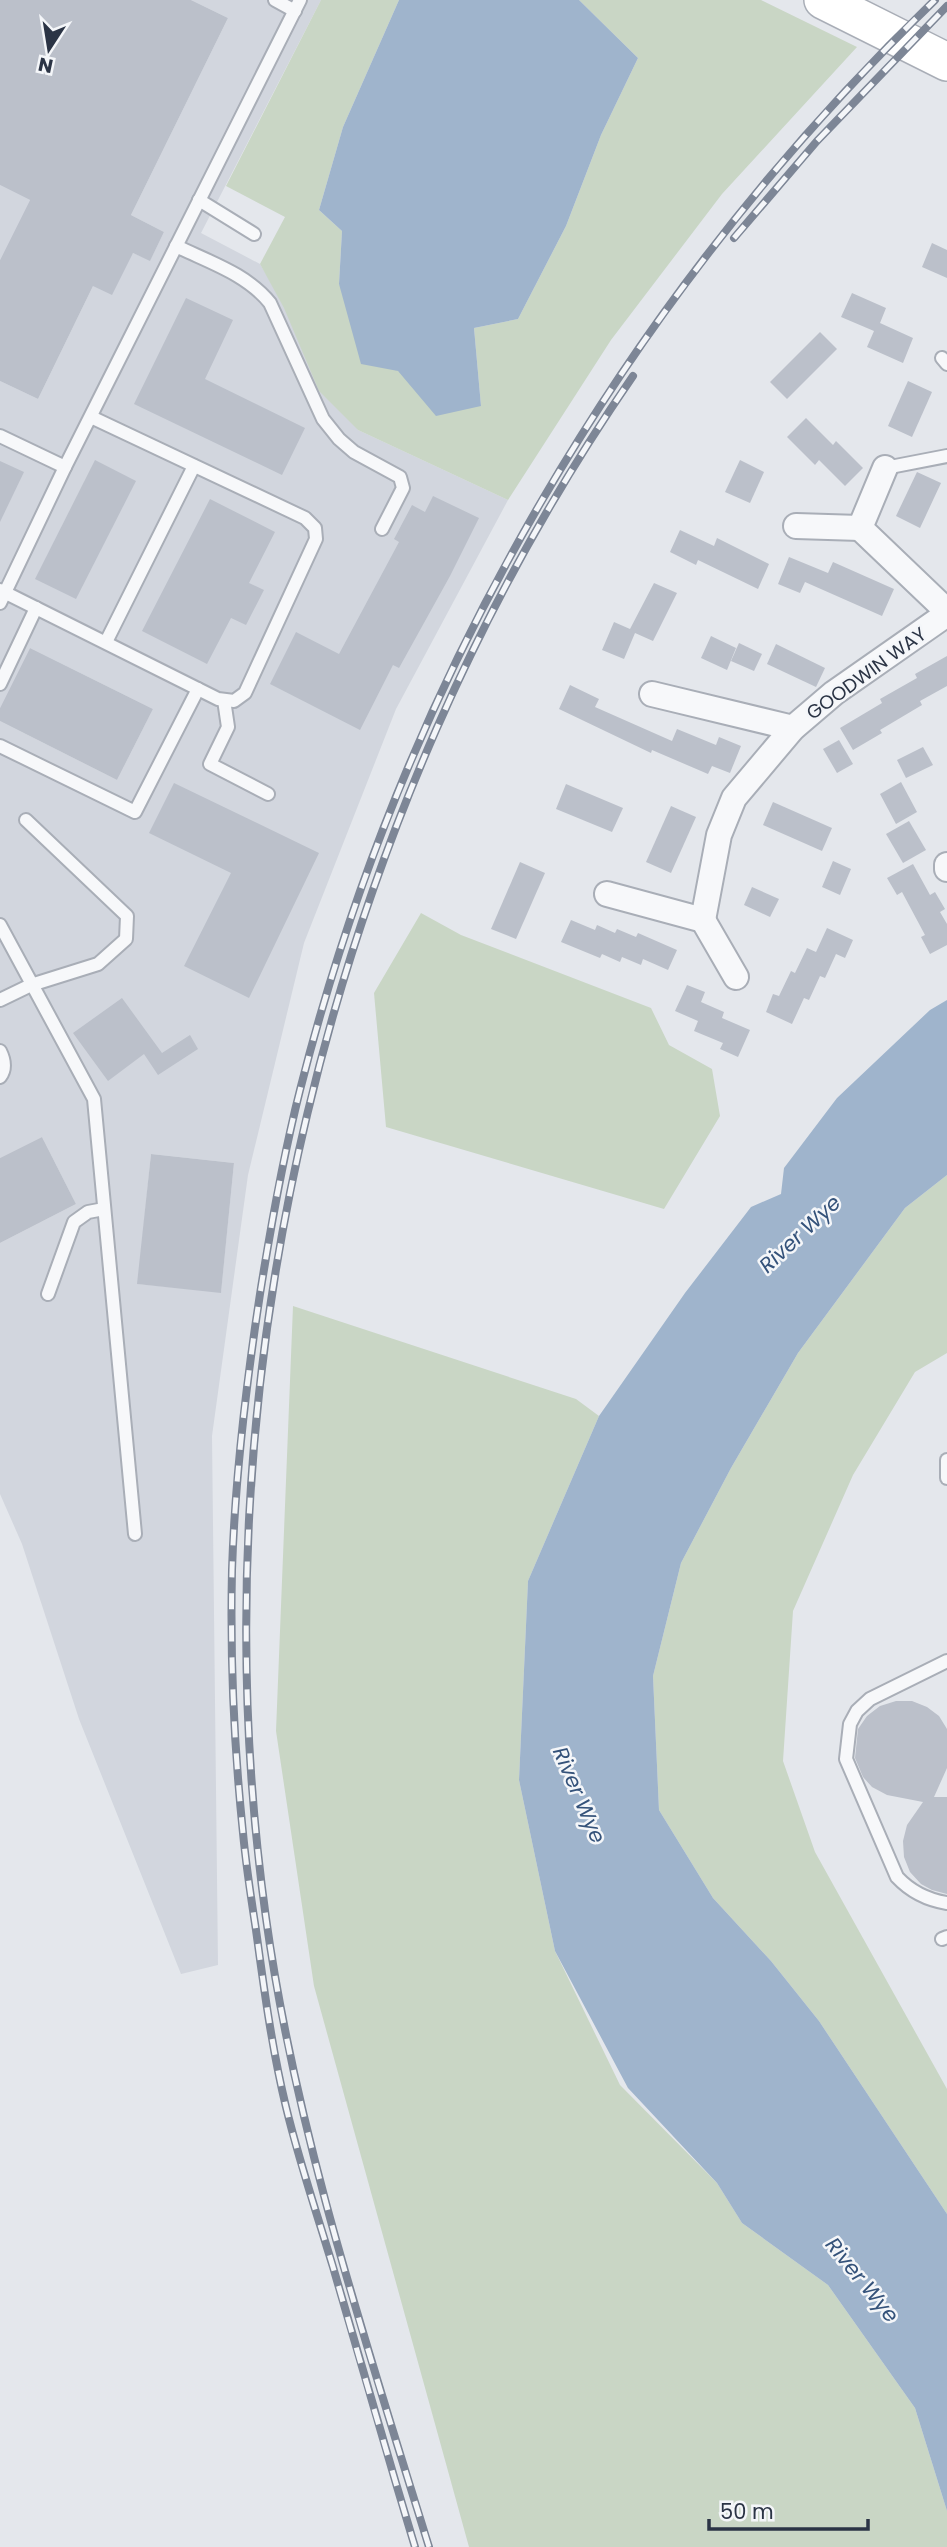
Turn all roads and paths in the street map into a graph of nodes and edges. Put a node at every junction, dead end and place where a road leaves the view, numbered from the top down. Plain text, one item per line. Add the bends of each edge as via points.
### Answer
1 (275, 0) edge
2 (823, 0) edge
3 (297, 6) edge
4 (933, 55) edge
5 (199, 200) junction
6 (254, 234) dead end
7 (176, 246) junction
8 (91, 417) junction
9 (0, 436) edge
10 (947, 456) edge
11 (194, 466) junction
12 (65, 467) junction
13 (885, 468) joint
14 (796, 526) dead end
15 (860, 528) junction
16 (382, 530) dead end
17 (2, 595) edge
18 (36, 608) junction
19 (947, 612) edge
20 (106, 642) junction
21 (0, 684) edge
22 (198, 689) junction
23 (652, 694) dead end
24 (224, 700) junction
25 (793, 728) junction
26 (0, 746) edge
27 (268, 793) dead end
28 (26, 820) dead end
29 (607, 894) dead end
30 (703, 920) junction
31 (0, 925) edge
32 (736, 976) dead end
33 (31, 985) junction
34 (0, 1000) edge
35 (0, 1051) edge
36 (0, 1077) edge
37 (104, 1209) junction
38 (48, 1294) dead end
39 (947, 1460) edge
40 (947, 1478) edge
41 (135, 1534) dead end
42 (947, 1661) edge
43 (947, 1903) edge

1 - 3 lane
2 - 4 street
3 - 5 lane
5 - 6 lane
5 - 7 lane
7 - 8 lane
7 - 16 lane via 258,288 270,303 323,419 354,452 400,477 402,488
8 - 11 lane
8 - 12 lane
9 - 12 lane
10 - 13 lane
11 - 20 lane
11 - 24 lane via 305,517 315,528 316,540 245,693 234,701
12 - 17 lane
13 - 15 street
14 - 15 street
15 - 19 street
17 - 18 lane
18 - 20 lane
18 - 21 lane
19 - 25 street, GOODWIN WAY
20 - 22 lane
22 - 24 lane
22 - 26 lane via 135,813
23 - 25 street
24 - 27 lane via 228,727 210,764
25 - 30 street, GOODWIN WAY via 734,798 719,835
28 - 33 lane via 127,916 126,939 98,964
29 - 30 street
30 - 32 street
31 - 33 lane
33 - 34 lane
33 - 37 lane via 94,1098
35 - 36 lane via 4,1058
37 - 38 lane via 88,1212 74,1222
37 - 41 lane
39 - 40 lane
42 - 43 lane via 870,1699 850,1724 846,1759 898,1877 919,1894

